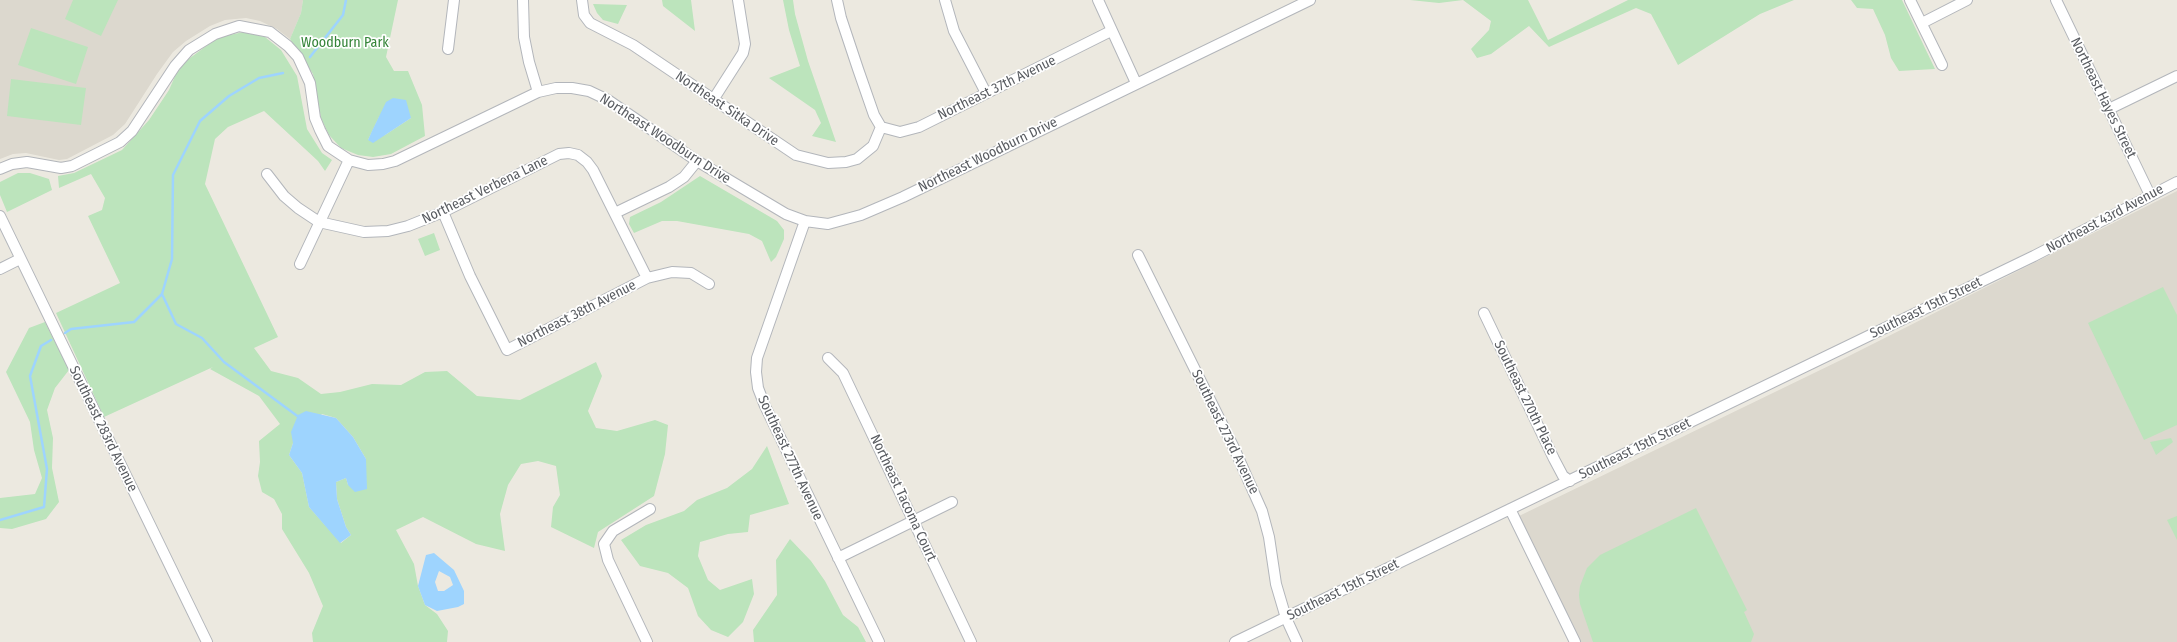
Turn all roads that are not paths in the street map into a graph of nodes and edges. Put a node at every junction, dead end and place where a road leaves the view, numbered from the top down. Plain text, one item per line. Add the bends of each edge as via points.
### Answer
1 (454, 0) edge
2 (523, 0) edge
3 (582, 0) edge
4 (738, 0) edge
5 (838, 0) edge
6 (945, 0) edge
7 (1098, 0) edge
8 (1310, 0) edge
9 (1910, 0) edge
10 (1967, 0) edge
11 (2056, 0) edge
12 (1922, 23) junction
13 (1112, 31) junction
14 (448, 49) dead end
15 (1942, 65) dead end
16 (2177, 76) edge
17 (1136, 83) junction
18 (538, 92) junction
19 (986, 93) junction
20 (714, 100) junction
21 (2109, 109) junction
22 (881, 127) junction
23 (349, 160) junction
24 (697, 161) junction
25 (0, 169) edge
26 (267, 174) dead end
27 (2177, 182) edge
28 (2150, 195) junction
29 (443, 212) junction
30 (615, 213) junction
31 (0, 216) edge
32 (805, 221) junction
33 (320, 222) junction
34 (1138, 255) dead end
35 (2034, 256) joint
36 (20, 259) junction
37 (300, 264) dead end
38 (0, 269) edge
39 (647, 278) junction
40 (709, 284) dead end
41 (1484, 313) dead end
42 (828, 358) dead end
43 (1570, 481) junction
44 (952, 502) dead end
45 (650, 509) dead end
46 (1510, 509) junction
47 (914, 521) junction
48 (838, 558) junction
49 (1286, 618) junction
50 (207, 642) edge
51 (647, 642) edge
52 (879, 642) edge
53 (971, 642) edge
54 (1235, 642) edge
55 (1297, 642) edge
56 (1575, 642) edge

1 - 14 street
2 - 18 street via 524,37
3 - 20 street, Northeast Sitka Drive via 584,15 590,23 633,45
4 - 20 street via 744,36 743,53
5 - 22 street via 841,18 858,69 874,115
6 - 19 street via 954,31
7 - 13 street
8 - 17 street, Northeast Woodburn Drive
9 - 12 street
10 - 12 street
11 - 21 street, Northeast Hayes Street
12 - 15 street
13 - 17 street
13 - 19 street, Northeast 37th Avenue
16 - 21 street
17 - 32 street, Northeast Woodburn Drive via 861,215 828,224
18 - 23 street, Northeast Woodburn Drive via 395,161 368,165
18 - 24 street, Northeast Woodburn Drive via 556,88 588,91 608,100
19 - 22 street, Northeast 37th Avenue via 913,129 900,132
20 - 22 street, Northeast Sitka Drive via 796,155 828,163 846,162 866,154 878,138
21 - 28 street, Northeast Hayes Street
23 - 25 street, Northeast Woodburn Drive via 328,146 320,130 315,118 310,83 298,57 270,32 239,26 215,34 189,50 175,66 132,131 120,142 72,166 61,168 27,162
23 - 33 street
24 - 30 street via 669,188
24 - 32 street, Northeast Woodburn Drive via 786,214
26 - 33 street, Northeast Verbena Lane via 284,196
27 - 28 street, Northeast 43rd Avenue
28 - 35 street, Northeast 43rd Avenue
29 - 30 street, Northeast Verbena Lane via 559,154 569,153 578,155 587,162
29 - 33 street, Northeast Verbena Lane via 388,231 364,232
29 - 39 street, Northeast 38th Avenue via 470,276 507,350
30 - 39 street, Northeast Verbena Lane
31 - 36 street, Southeast 283rd Avenue
32 - 48 street, Southeast 277th Avenue via 757,358 756,372 764,406
33 - 37 street
34 - 49 street, Southeast 273rd Avenue via 1231,442 1262,511 1276,584
35 - 43 street, Southeast 15th Street
36 - 38 street
36 - 50 street, Southeast 283rd Avenue
39 - 40 street, Northeast 38th Avenue via 672,272 691,273
41 - 43 street, Southeast 270th Place via 1554,459 1563,476
42 - 47 street, Northeast Tacoma Court via 843,373
43 - 46 street, Southeast 15th Street
44 - 47 street
45 - 51 street via 613,531 604,544 608,560
46 - 49 street, Southeast 15th Street
46 - 56 street
47 - 48 street
47 - 53 street, Northeast Tacoma Court
48 - 52 street, Southeast 277th Avenue
49 - 54 street, Southeast 15th Street
49 - 55 street, Southeast 273rd Avenue

